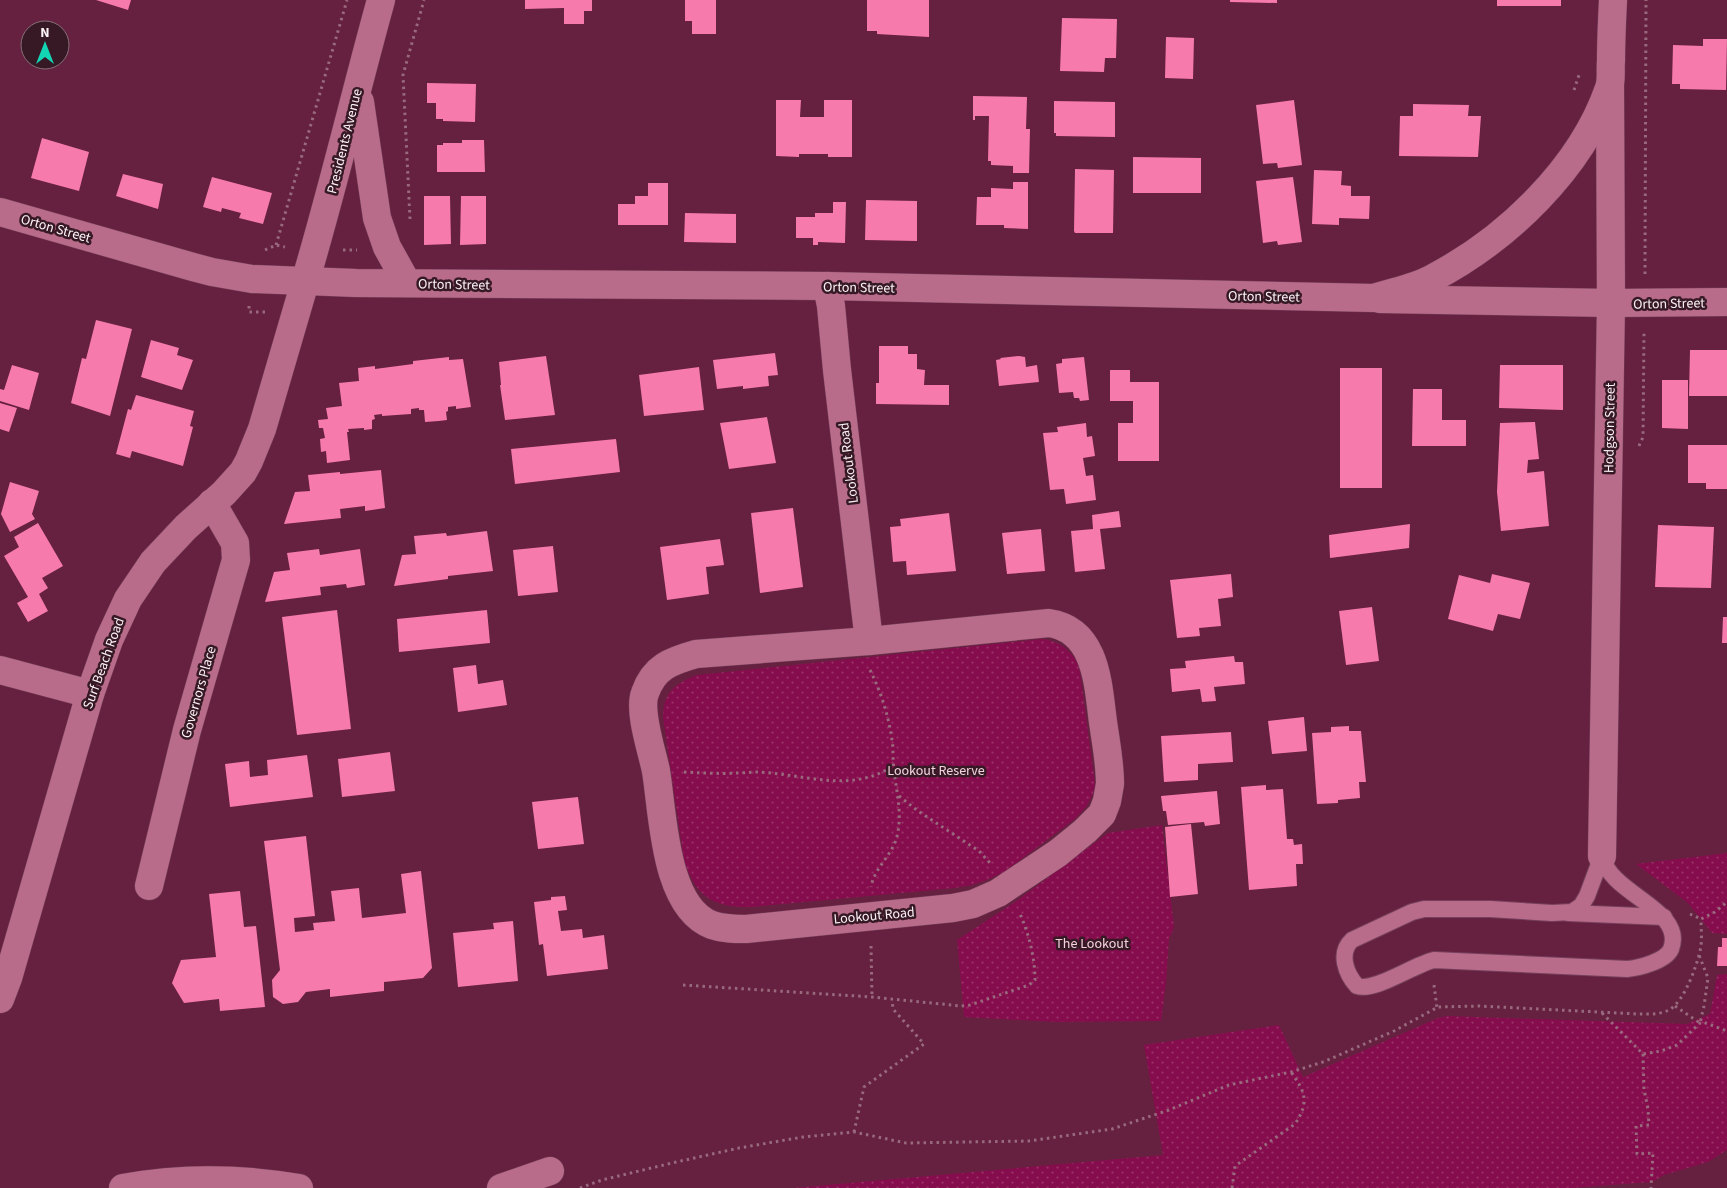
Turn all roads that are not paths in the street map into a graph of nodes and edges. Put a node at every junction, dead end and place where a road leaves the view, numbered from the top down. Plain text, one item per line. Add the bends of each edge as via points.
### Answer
1 (381, 0) edge
2 (1613, 0) edge
3 (358, 83) junction
4 (1610, 86) junction
5 (0, 212) edge
6 (305, 282) junction
7 (407, 283) junction
8 (827, 286) junction
9 (1374, 298) junction
10 (1727, 302) edge
11 (1611, 303) junction
12 (212, 503) junction
13 (865, 641) junction
14 (0, 670) edge
15 (90, 694) junction
16 (1602, 856) junction
17 (149, 886) dead end
18 (1561, 913) junction
19 (1664, 917) junction
20 (0, 999) edge
21 (550, 1171) dead end
22 (123, 1188) edge
23 (299, 1188) edge
24 (501, 1188) edge

1 - 3 street, Presidents Avenue
2 - 4 street, Hodgson Street
3 - 6 street, Presidents Avenue
3 - 7 street via 376,211 387,247
4 - 9 street via 1576,151 1553,184 1506,229 1470,258 1429,280
4 - 11 street, Hodgson Street
5 - 6 street, Orton Street via 212,272 252,279
6 - 7 street, Orton Street
6 - 12 street, Surf Beach Road via 256,447 243,472
7 - 8 street, Orton Street
8 - 9 street, Orton Street
8 - 13 street, Lookout Road
9 - 11 street, Orton Street
10 - 11 street, Orton Street
11 - 16 street, Hodgson Street
12 - 15 street, Surf Beach Road via 169,544 140,580 108,640
12 - 17 street, Governors Place via 235,543 236,560 187,730
13 - 13 street, Lookout Road via 696,654 676,659 659,669 650,682 642,710 656,772 664,836 676,881 688,903 706,922 722,928 746,928 962,907 1005,890 1058,853 1102,814 1109,793 1110,775 1098,681 1090,654 1075,635 1048,623
14 - 15 street
15 - 20 street, Surf Beach Road
16 - 18 lane via 1581,906 1572,912
16 - 19 lane via 1616,881
18 - 19 lane
18 - 19 lane via 1442,908 1418,910 1352,940 1345,951 1346,970 1357,986 1368,987 1434,960 1631,968 1660,959 1668,953 1672,932
21 - 24 street
22 - 23 street via 188,1180 270,1183

